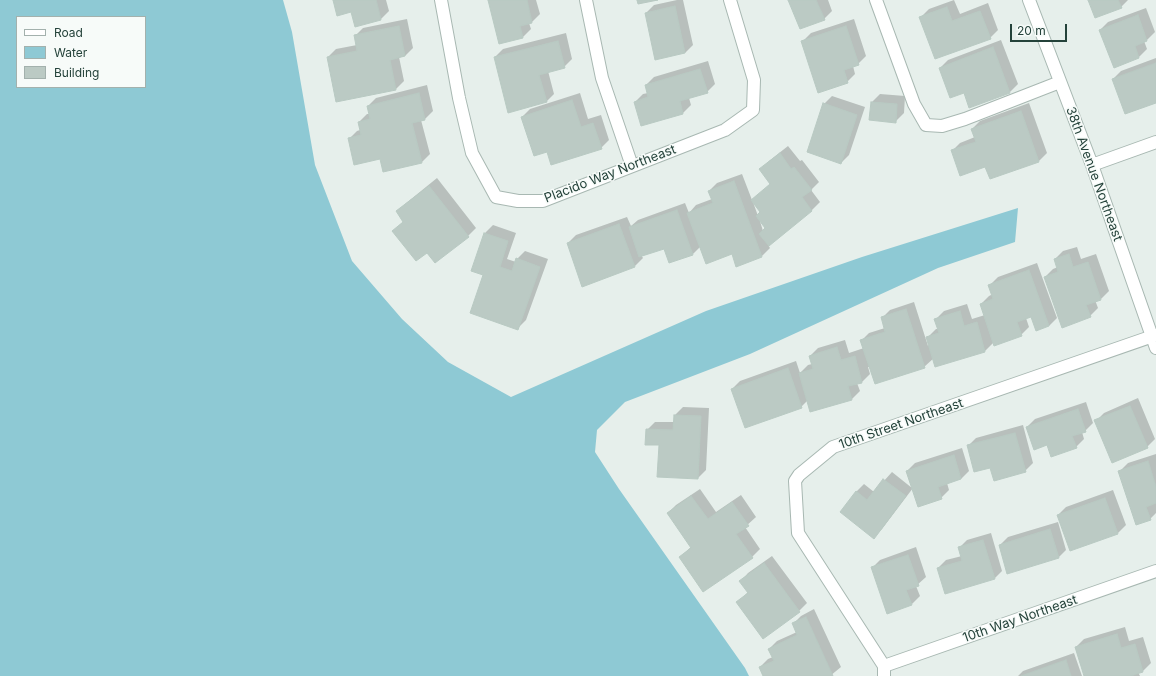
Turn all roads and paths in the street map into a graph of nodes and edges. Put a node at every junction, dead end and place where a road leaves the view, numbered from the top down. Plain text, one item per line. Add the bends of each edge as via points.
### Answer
1 (441, 0) edge
2 (586, 0) edge
3 (730, 0) edge
4 (876, 0) edge
5 (1029, 0) edge
6 (1060, 82) junction
7 (1156, 142) edge
8 (1092, 165) junction
9 (632, 166) junction
10 (1154, 335) edge
11 (1156, 348) edge
12 (1156, 571) edge
13 (884, 671) edge

1 - 9 street, Placido Way Northeast via 472,153 496,197 518,201 543,201
2 - 9 street via 602,78
3 - 9 street, Placido Way Northeast via 754,80 754,110 725,130
4 - 6 street via 914,104 926,125 942,126 965,119
5 - 6 street, 38th Avenue Northeast
6 - 8 street, 38th Avenue Northeast
7 - 8 street
8 - 10 street, 38th Avenue Northeast
10 - 11 street, 38th Avenue Northeast
10 - 13 street, 10th Street Northeast via 833,447 799,475 795,481 798,533
12 - 13 street, 10th Way Northeast

